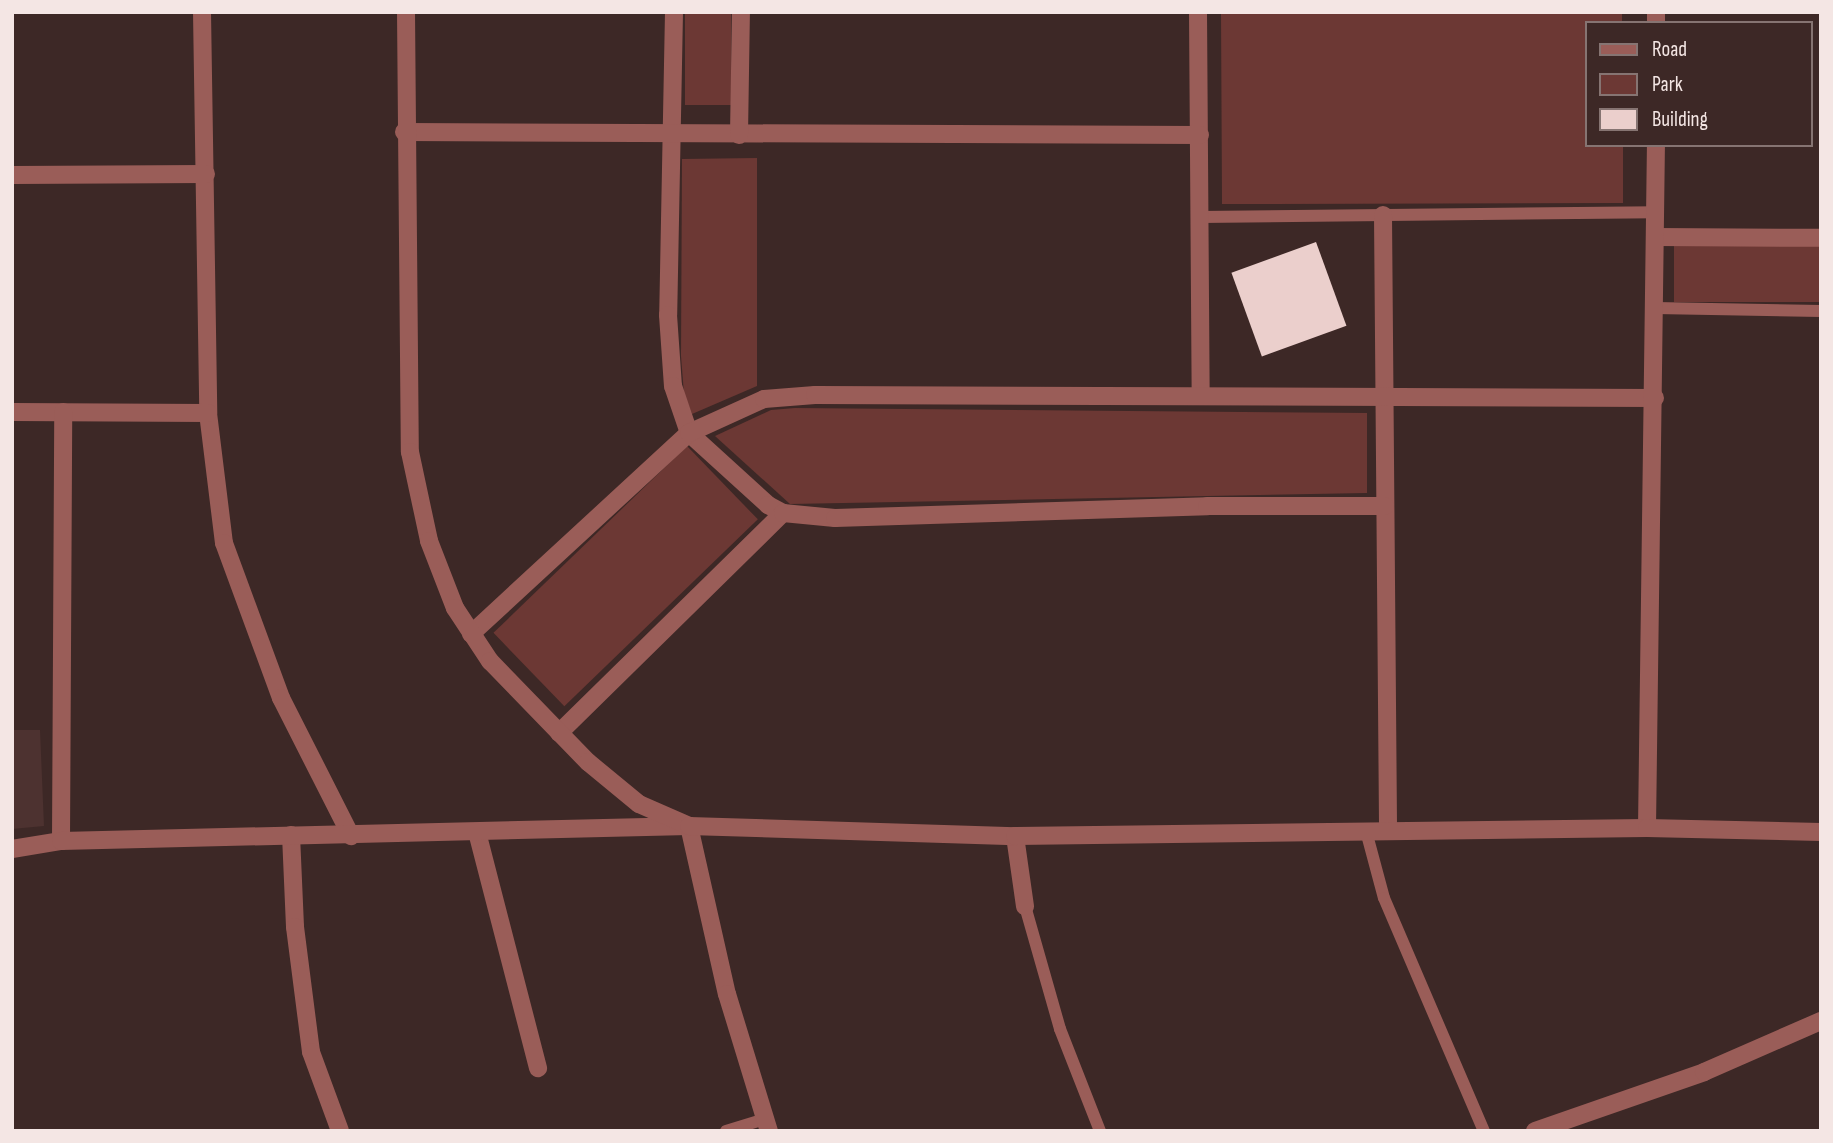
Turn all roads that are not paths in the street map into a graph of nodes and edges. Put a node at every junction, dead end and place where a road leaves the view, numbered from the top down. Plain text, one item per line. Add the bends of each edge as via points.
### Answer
1 (202, 12) edge
2 (406, 12) edge
3 (674, 12) edge
4 (741, 12) edge
5 (1198, 12) edge
6 (404, 132) junction
7 (672, 133) junction
8 (739, 135) junction
9 (1200, 135) junction
10 (1656, 147) edge
11 (12, 174) edge
12 (206, 174) junction
13 (1655, 212) junction
14 (1383, 215) junction
15 (1199, 217) junction
16 (1655, 237) junction
17 (1821, 237) edge
18 (1655, 308) junction
19 (1821, 311) edge
20 (1201, 395) junction
21 (1384, 395) junction
22 (1656, 398) junction
23 (12, 412) edge
24 (63, 412) junction
25 (208, 413) junction
26 (689, 433) junction
27 (1385, 506) junction
28 (783, 513) junction
29 (471, 634) junction
30 (559, 733) junction
31 (689, 826) junction
32 (1647, 828) junction
33 (1366, 831) junction
34 (1388, 831) junction
35 (477, 832) junction
36 (1821, 832) edge
37 (291, 835) junction
38 (351, 835) junction
39 (1016, 836) junction
40 (61, 841) junction
41 (12, 849) edge
42 (1025, 906) joint
43 (1821, 1021) edge
44 (538, 1068) dead end
45 (767, 1125) edge
46 (340, 1131) edge
47 (726, 1131) edge
48 (1100, 1131) edge
49 (1483, 1131) edge
50 (1535, 1131) edge

1 - 12 street
2 - 6 street
3 - 7 street
4 - 8 street
5 - 9 street
6 - 7 street
6 - 29 street via 410,452 418,501 441,577
7 - 8 street
7 - 26 street via 668,356
8 - 9 street
9 - 15 street
10 - 13 street
11 - 12 street
12 - 25 street
13 - 14 lane
13 - 16 street
14 - 15 lane
14 - 21 street
15 - 20 street
16 - 17 street
16 - 18 street
18 - 19 lane
18 - 22 street
20 - 21 street
20 - 26 street via 787,396 740,407
21 - 22 street
21 - 27 street
22 - 32 street
23 - 24 street
24 - 25 street
24 - 40 street
25 - 38 street via 224,543 239,592 281,698
26 - 28 street via 768,505
26 - 29 street
27 - 28 street via 1207,506 835,518
27 - 34 street
28 - 30 street
29 - 30 street
30 - 31 street via 639,804
31 - 35 street
31 - 39 street
31 - 45 street via 727,994
32 - 34 street
32 - 36 street
33 - 34 street
33 - 39 street
33 - 49 lane via 1384,898
35 - 38 street
35 - 44 street
37 - 38 street
37 - 40 street
37 - 46 street via 295,927 311,1052
39 - 42 street
40 - 41 street
42 - 48 lane via 1059,1029
43 - 50 street via 1704,1072
45 - 47 lane

